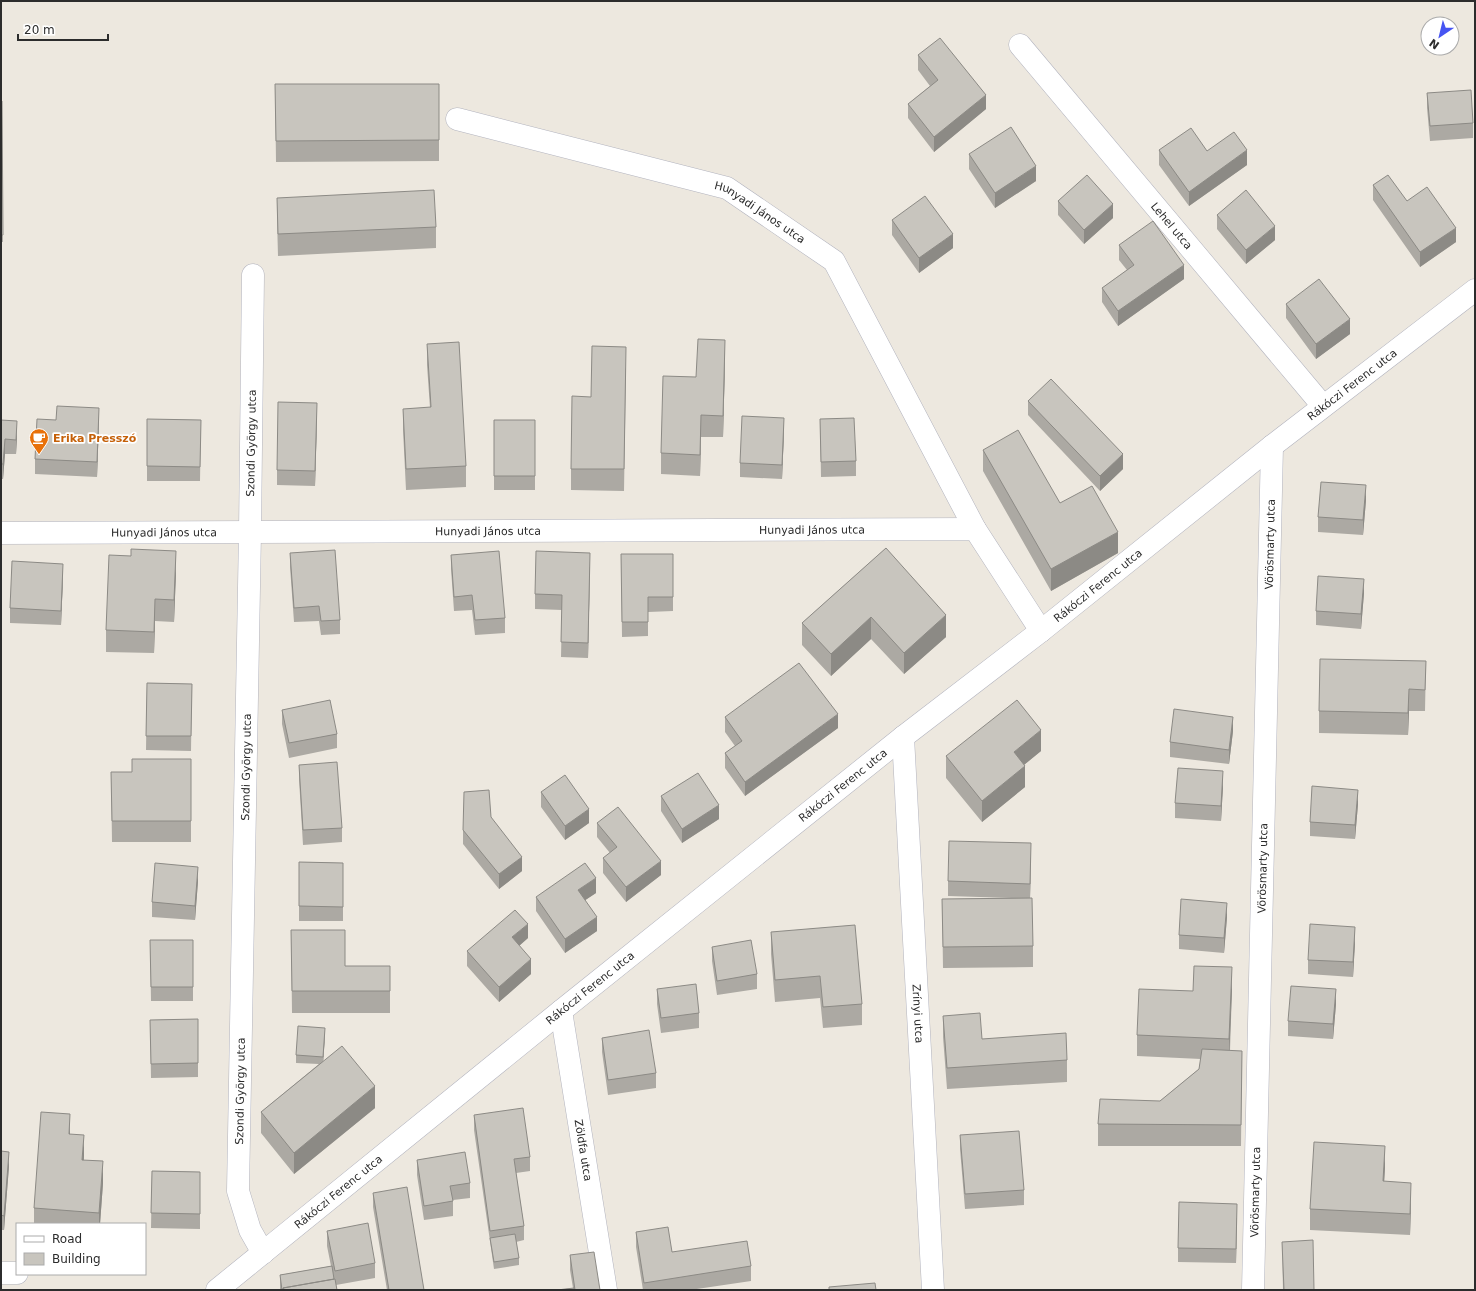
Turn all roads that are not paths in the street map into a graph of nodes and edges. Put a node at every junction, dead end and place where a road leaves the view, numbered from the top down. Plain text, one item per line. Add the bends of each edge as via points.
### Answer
1 (1020, 45) dead end
2 (456, 119) dead end
3 (253, 276) dead end
4 (1475, 290) edge
5 (1323, 406) junction
6 (1272, 446) junction
7 (975, 529) junction
8 (250, 532) junction
9 (1, 533) edge
10 (1041, 631) junction
11 (904, 737) junction
12 (561, 1011) junction
13 (263, 1253) junction
14 (1, 1273) edge
15 (16, 1273) edge
16 (238, 1281) edge
17 (217, 1290) edge
18 (606, 1290) edge
19 (933, 1290) edge
20 (1253, 1290) edge

1 - 5 street, Lehel utca
2 - 7 street, Hunyadi János utca via 727,188 834,261
3 - 8 street, Szondi György utca
4 - 5 street, Rákóczi Ferenc utca
5 - 6 street, Rákóczi Ferenc utca
6 - 10 street, Rákóczi Ferenc utca
6 - 20 street, Vörösmarty utca
7 - 8 street, Hunyadi János utca
7 - 10 street, Hunyadi János utca
8 - 9 street, Hunyadi János utca
8 - 13 street, Szondi György utca via 238,1191 250,1230
10 - 11 street, Rákóczi Ferenc utca
11 - 12 street, Rákóczi Ferenc utca
11 - 19 street, Zrínyi utca
12 - 13 street, Rákóczi Ferenc utca
12 - 18 street, Zöldfa utca
13 - 16 street, Rákóczi Ferenc utca
14 - 15 street
16 - 17 street, Rákóczi Ferenc utca

